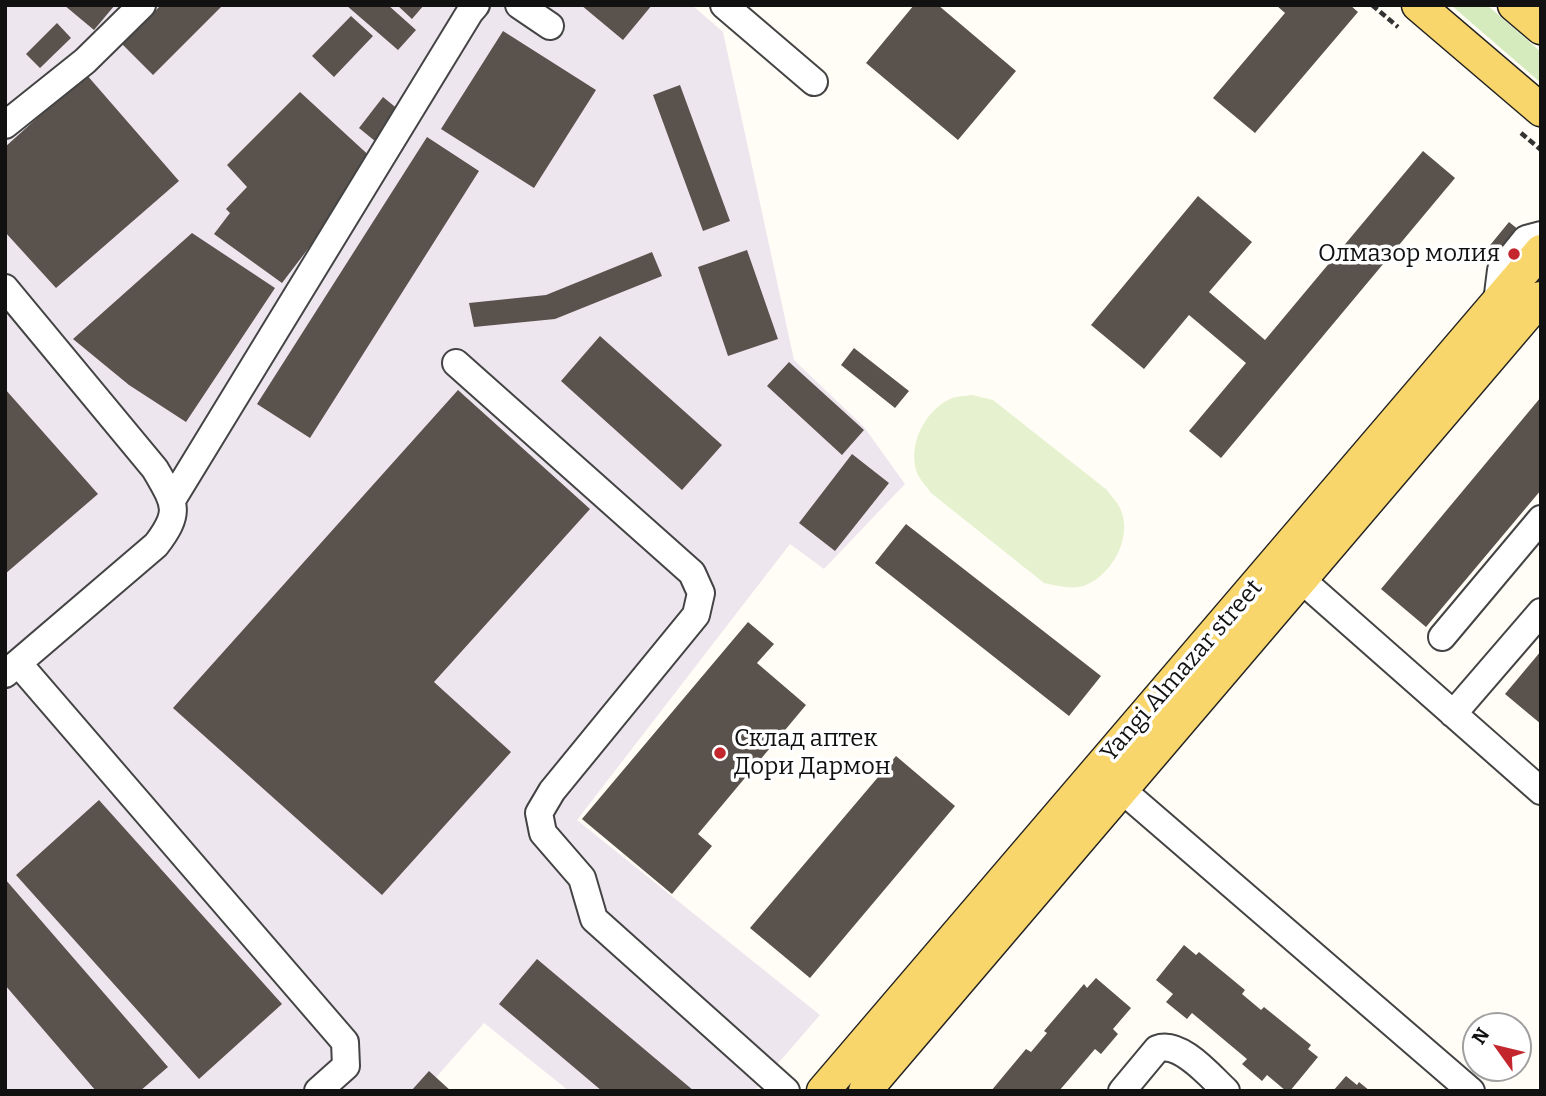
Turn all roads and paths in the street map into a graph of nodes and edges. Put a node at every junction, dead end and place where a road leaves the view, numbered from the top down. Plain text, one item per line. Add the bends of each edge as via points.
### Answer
1 (142, 5) edge
2 (476, 5) edge
3 (519, 5) edge
4 (724, 5) edge
5 (1418, 5) edge
6 (1514, 5) edge
7 (550, 26) dead end
8 (1541, 28) edge
9 (814, 82) dead end
10 (1541, 110) edge
11 (5, 125) edge
12 (1541, 235) edge
13 (1541, 251) edge
14 (5, 288) edge
15 (1541, 298) edge
16 (1497, 302) junction
17 (456, 363) dead end
18 (172, 500) junction
19 (1541, 519) edge
20 (1290, 569) junction
21 (1541, 612) edge
22 (1441, 637) dead end
23 (11, 669) edge
24 (1453, 714) junction
25 (1122, 790) junction
26 (1541, 791) edge
27 (317, 1091) edge
28 (786, 1091) edge
29 (823, 1091) edge
30 (865, 1091) edge
31 (1122, 1091) edge
32 (1226, 1091) edge
33 (1471, 1091) edge

1 - 11 street via 85,61
2 - 18 street
3 - 7 street
4 - 9 street
5 - 10 main road
6 - 8 main road
12 - 16 street via 1526,239 1502,270
13 - 16 main road, Yangi Almazar street
14 - 18 street via 155,469
15 - 20 main road, Yangi Almazar street
16 - 20 main road, Yangi Almazar street
17 - 28 street via 692,573 701,593 696,615 539,813 543,832 582,878 594,919
18 - 23 street via 172,524 156,545
19 - 22 street
20 - 24 street
20 - 25 main road, Yangi Almazar street
20 - 29 main road, Yangi Almazar street
21 - 24 street
23 - 27 street via 345,1042 346,1066
24 - 26 street
25 - 30 main road, Yangi Almazar street
25 - 33 street
31 - 32 street via 1157,1049 1166,1046 1178,1049

